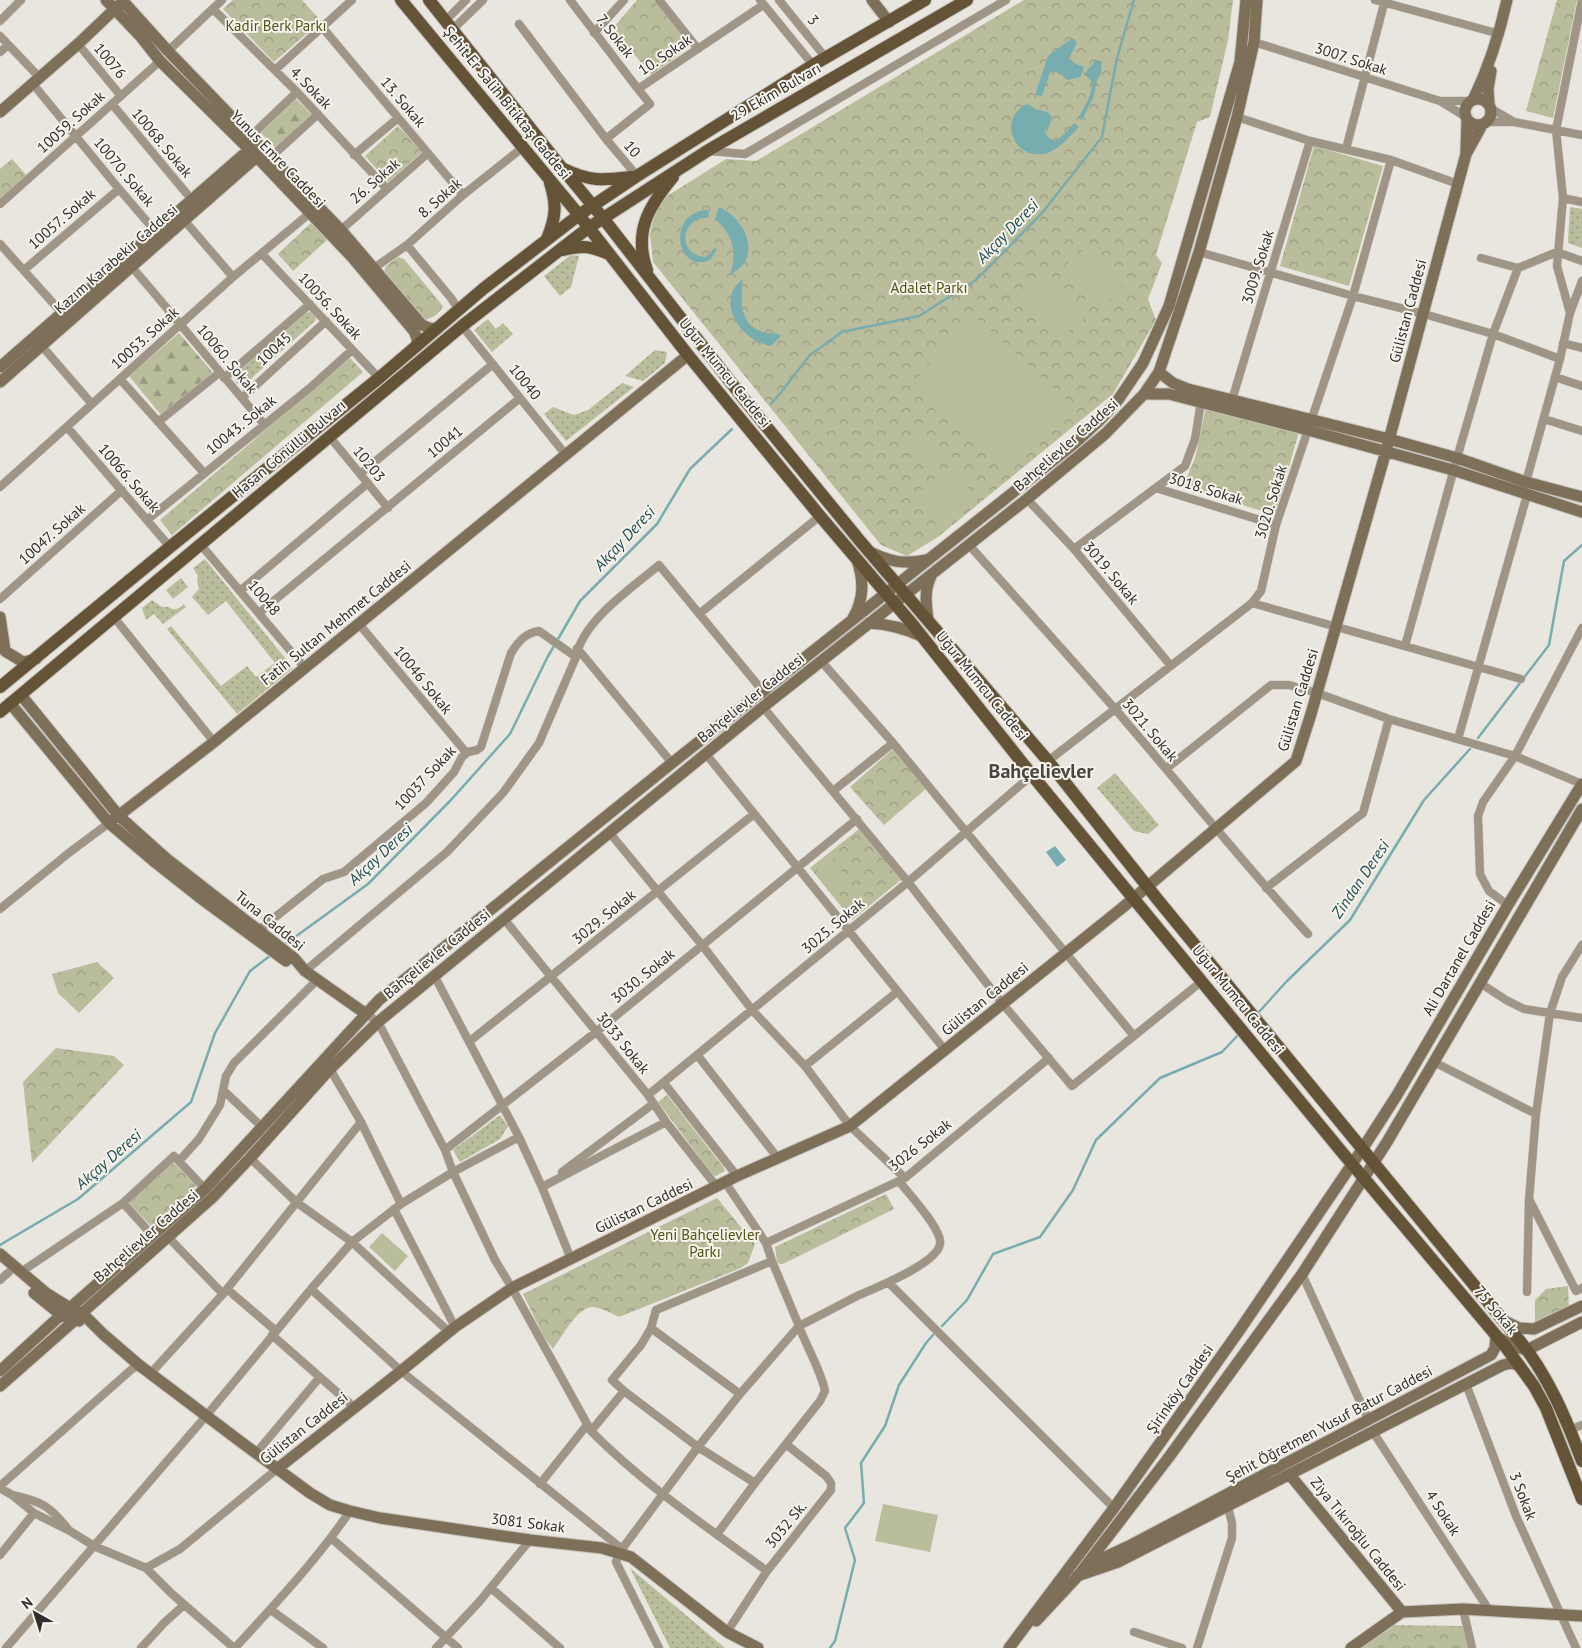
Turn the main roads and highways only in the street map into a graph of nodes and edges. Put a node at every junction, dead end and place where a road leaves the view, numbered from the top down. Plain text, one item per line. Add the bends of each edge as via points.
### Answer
1 (401, 0) edge
2 (429, 0) edge
3 (925, 0) edge
4 (967, 0) edge
5 (682, 166) junction
6 (561, 167) junction
7 (637, 176) junction
8 (548, 178) junction
9 (593, 205) junction
10 (579, 215) junction
11 (604, 218) junction
12 (588, 228) junction
13 (547, 239) junction
14 (556, 252) junction
15 (610, 255) junction
16 (653, 284) junction
17 (0, 687) edge
18 (0, 712) edge
19 (1363, 1148) joint
20 (1351, 1164) joint
21 (1576, 1427) edge
22 (1582, 1461) edge
23 (1582, 1499) edge

1 - 8 main road, Şehit Er Salih Bitiktaş Caddesi
2 - 6 main road, Şehit Er Salih Bitiktaş Caddesi
3 - 7 main road, 29 Ekim Bulvarı via 813,65
4 - 5 main road, 29 Ekim Bulvarı
5 - 11 main road, 29 Ekim Bulvarı
5 - 16 main road via 655,199 643,228 642,255
6 - 7 main road via 596,180
6 - 9 main road, Şehit Er Salih Bitiktaş Caddesi
7 - 9 main road, 29 Ekim Bulvarı
8 - 10 main road, Şehit Er Salih Bitiktaş Caddesi
8 - 13 main road via 555,212
9 - 10 main road, Hasan Gönüllü Bulvarı
9 - 11 main road, Şehit Er Salih Bitiktaş Caddesi
10 - 12 main road, Şehit Er Salih Bitiktaş Caddesi
10 - 13 main road, Hasan Gönüllü Bulvarı
11 - 12 main road, Hasan Gönüllü Bulvarı
11 - 16 main road, Uğur Mumcu Caddesi
12 - 14 main road, Hasan Gönüllü Bulvarı
12 - 15 main road, Uğur Mumcu Caddesi
13 - 17 main road, Hasan Gönüllü Bulvarı
14 - 15 main road via 586,246
14 - 18 main road, Hasan Gönüllü Bulvarı via 462,326
15 - 20 main road, Uğur Mumcu Caddesi via 688,355
16 - 19 main road, Uğur Mumcu Caddesi via 743,398 1048,761
19 - 21 main road, 75 Sokak via 1527,1350
20 - 23 main road, 75 Sokak via 1520,1366 1546,1408
21 - 22 main road, 75 Sokak

